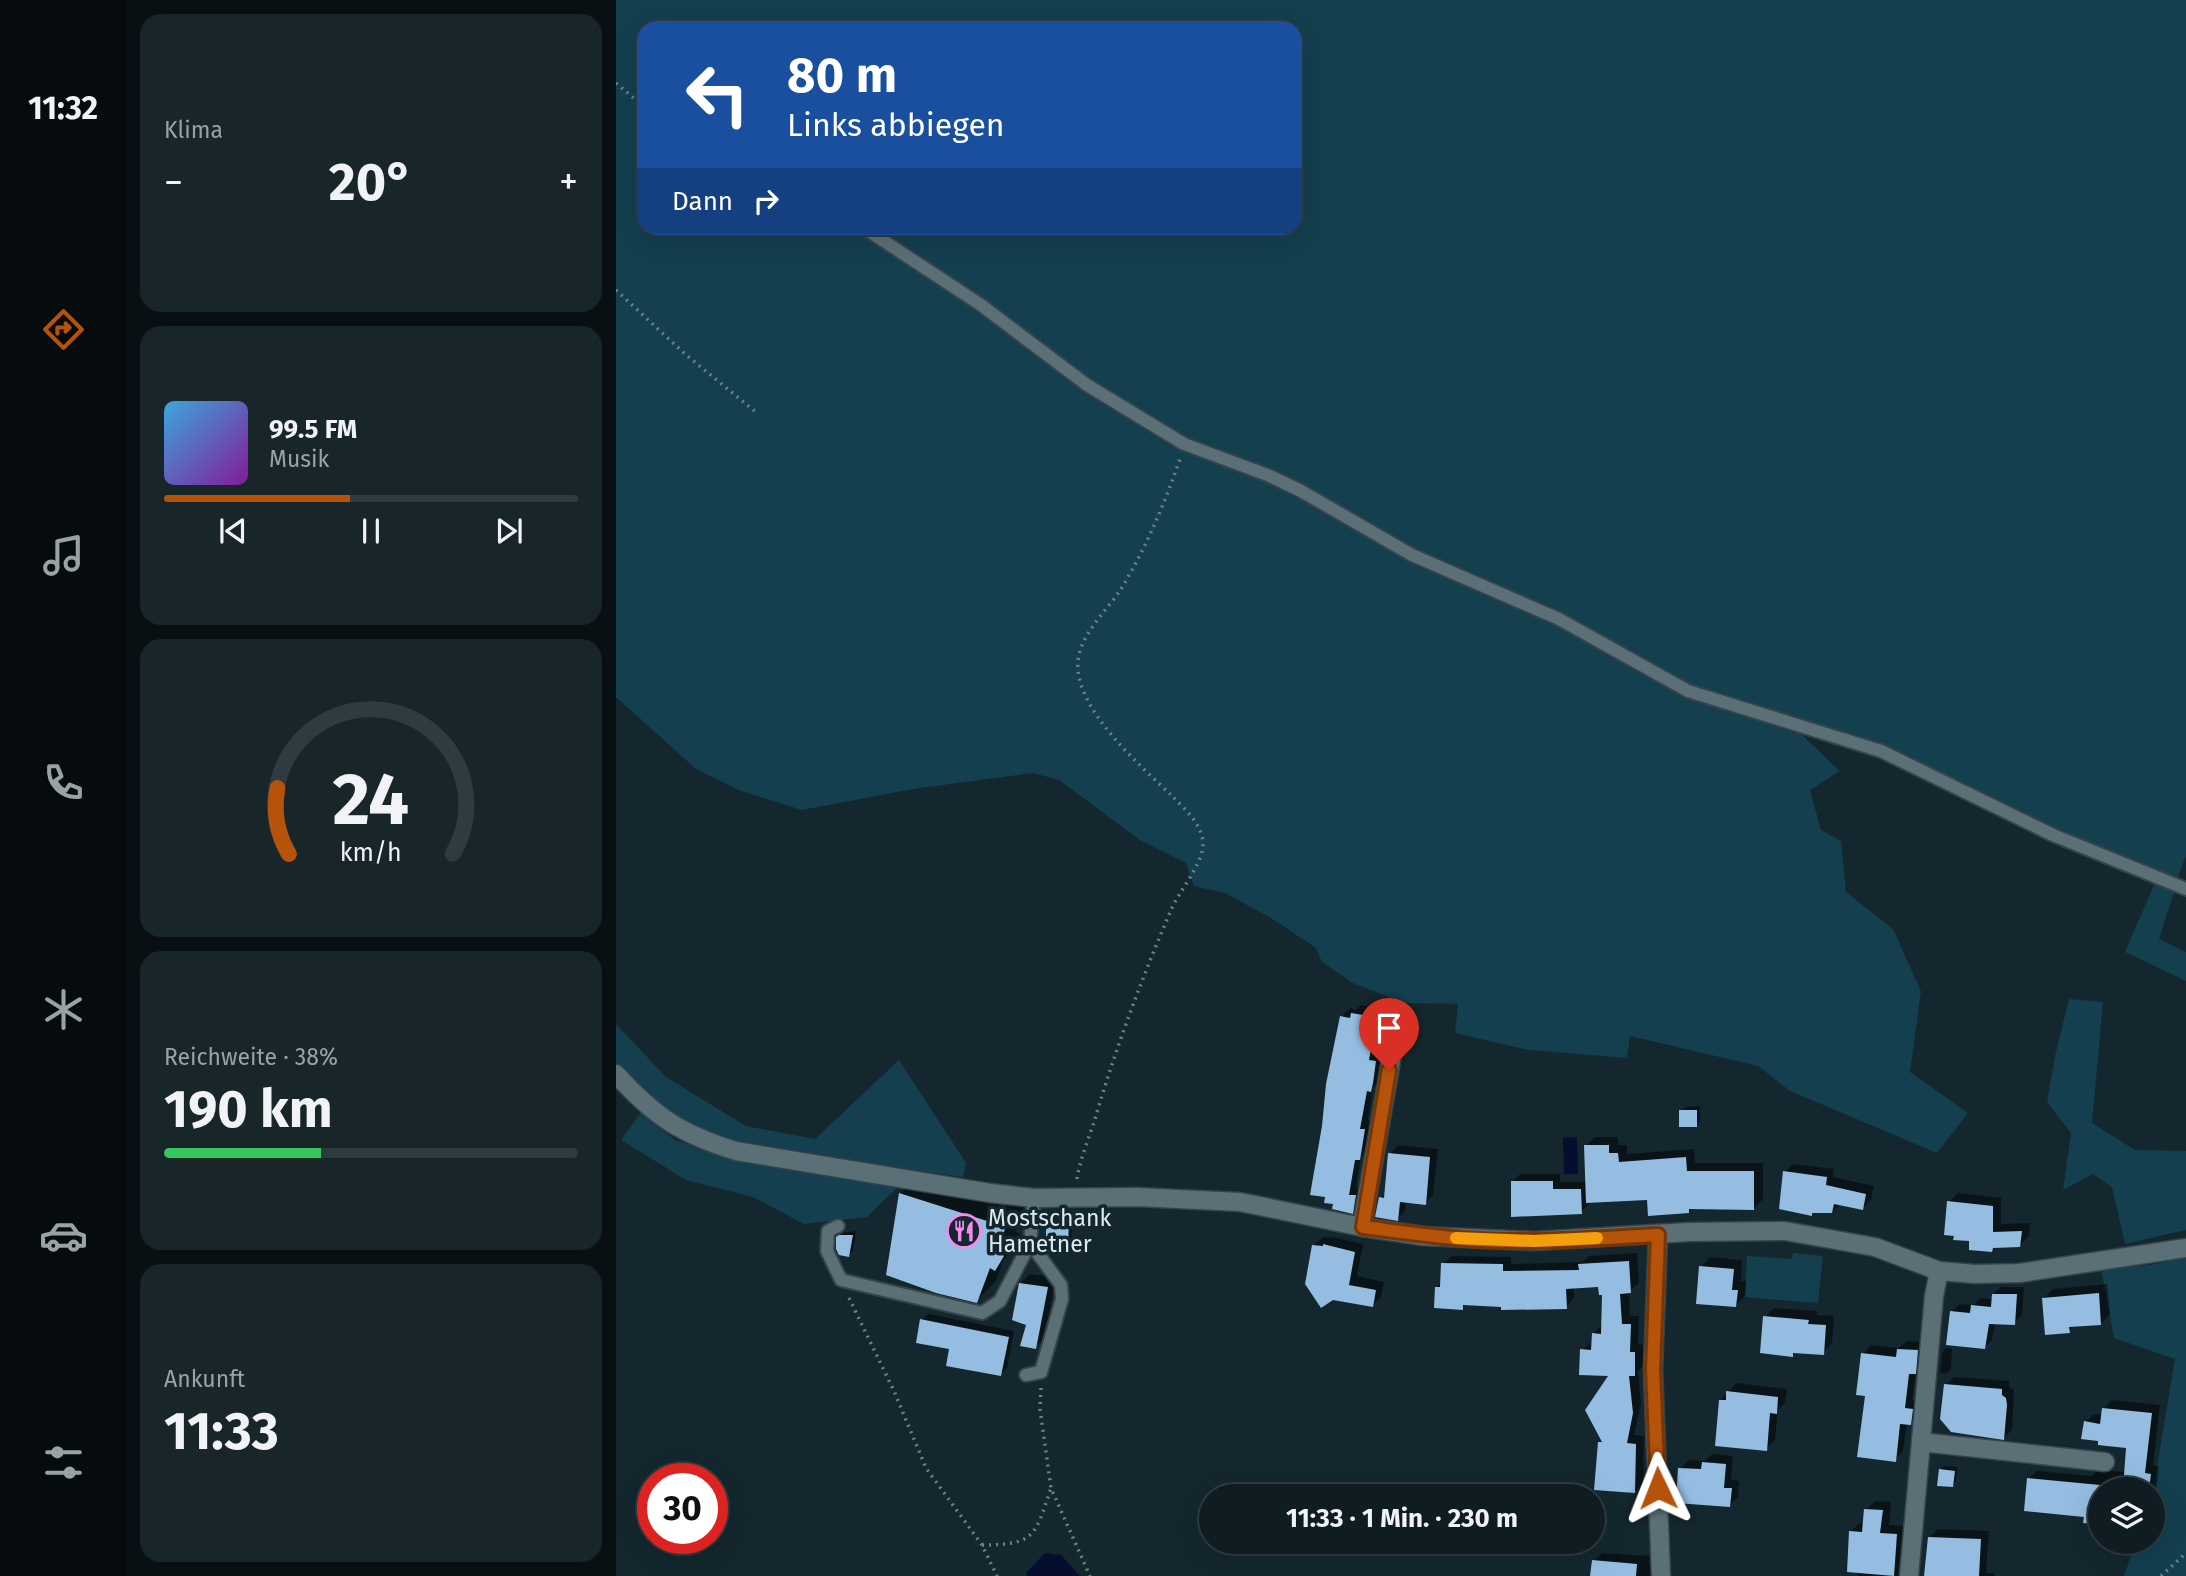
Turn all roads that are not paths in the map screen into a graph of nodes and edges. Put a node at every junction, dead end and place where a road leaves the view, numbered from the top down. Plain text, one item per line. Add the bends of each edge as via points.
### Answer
1 (875, 235) edge
2 (2186, 890) edge
3 (1399, 1015) dead end
4 (616, 1074) edge
5 (1034, 1198) junction
6 (838, 1226) dead end
7 (1363, 1227) junction
8 (1658, 1235) junction
9 (1030, 1243) junction
10 (2186, 1248) edge
11 (1939, 1271) junction
12 (1026, 1375) dead end
13 (1921, 1442) junction
14 (2105, 1462) dead end
15 (1661, 1576) edge
16 (1909, 1576) edge

1 - 2 lane via 981,305 1087,384 1184,444 1301,491 1412,555 1559,619 1688,691 1881,751 2053,835
3 - 7 street
4 - 5 street via 671,1125 736,1151
5 - 7 street via 1240,1202
5 - 9 lane
6 - 9 lane via 828,1231 827,1251 841,1280 982,1313 1000,1301
7 - 8 street via 1481,1240
8 - 11 street via 1785,1231 1875,1247
8 - 15 street via 1653,1370
9 - 12 lane via 1061,1285 1062,1299 1041,1372
10 - 11 street via 2020,1273
11 - 13 street
13 - 14 street
13 - 16 street

